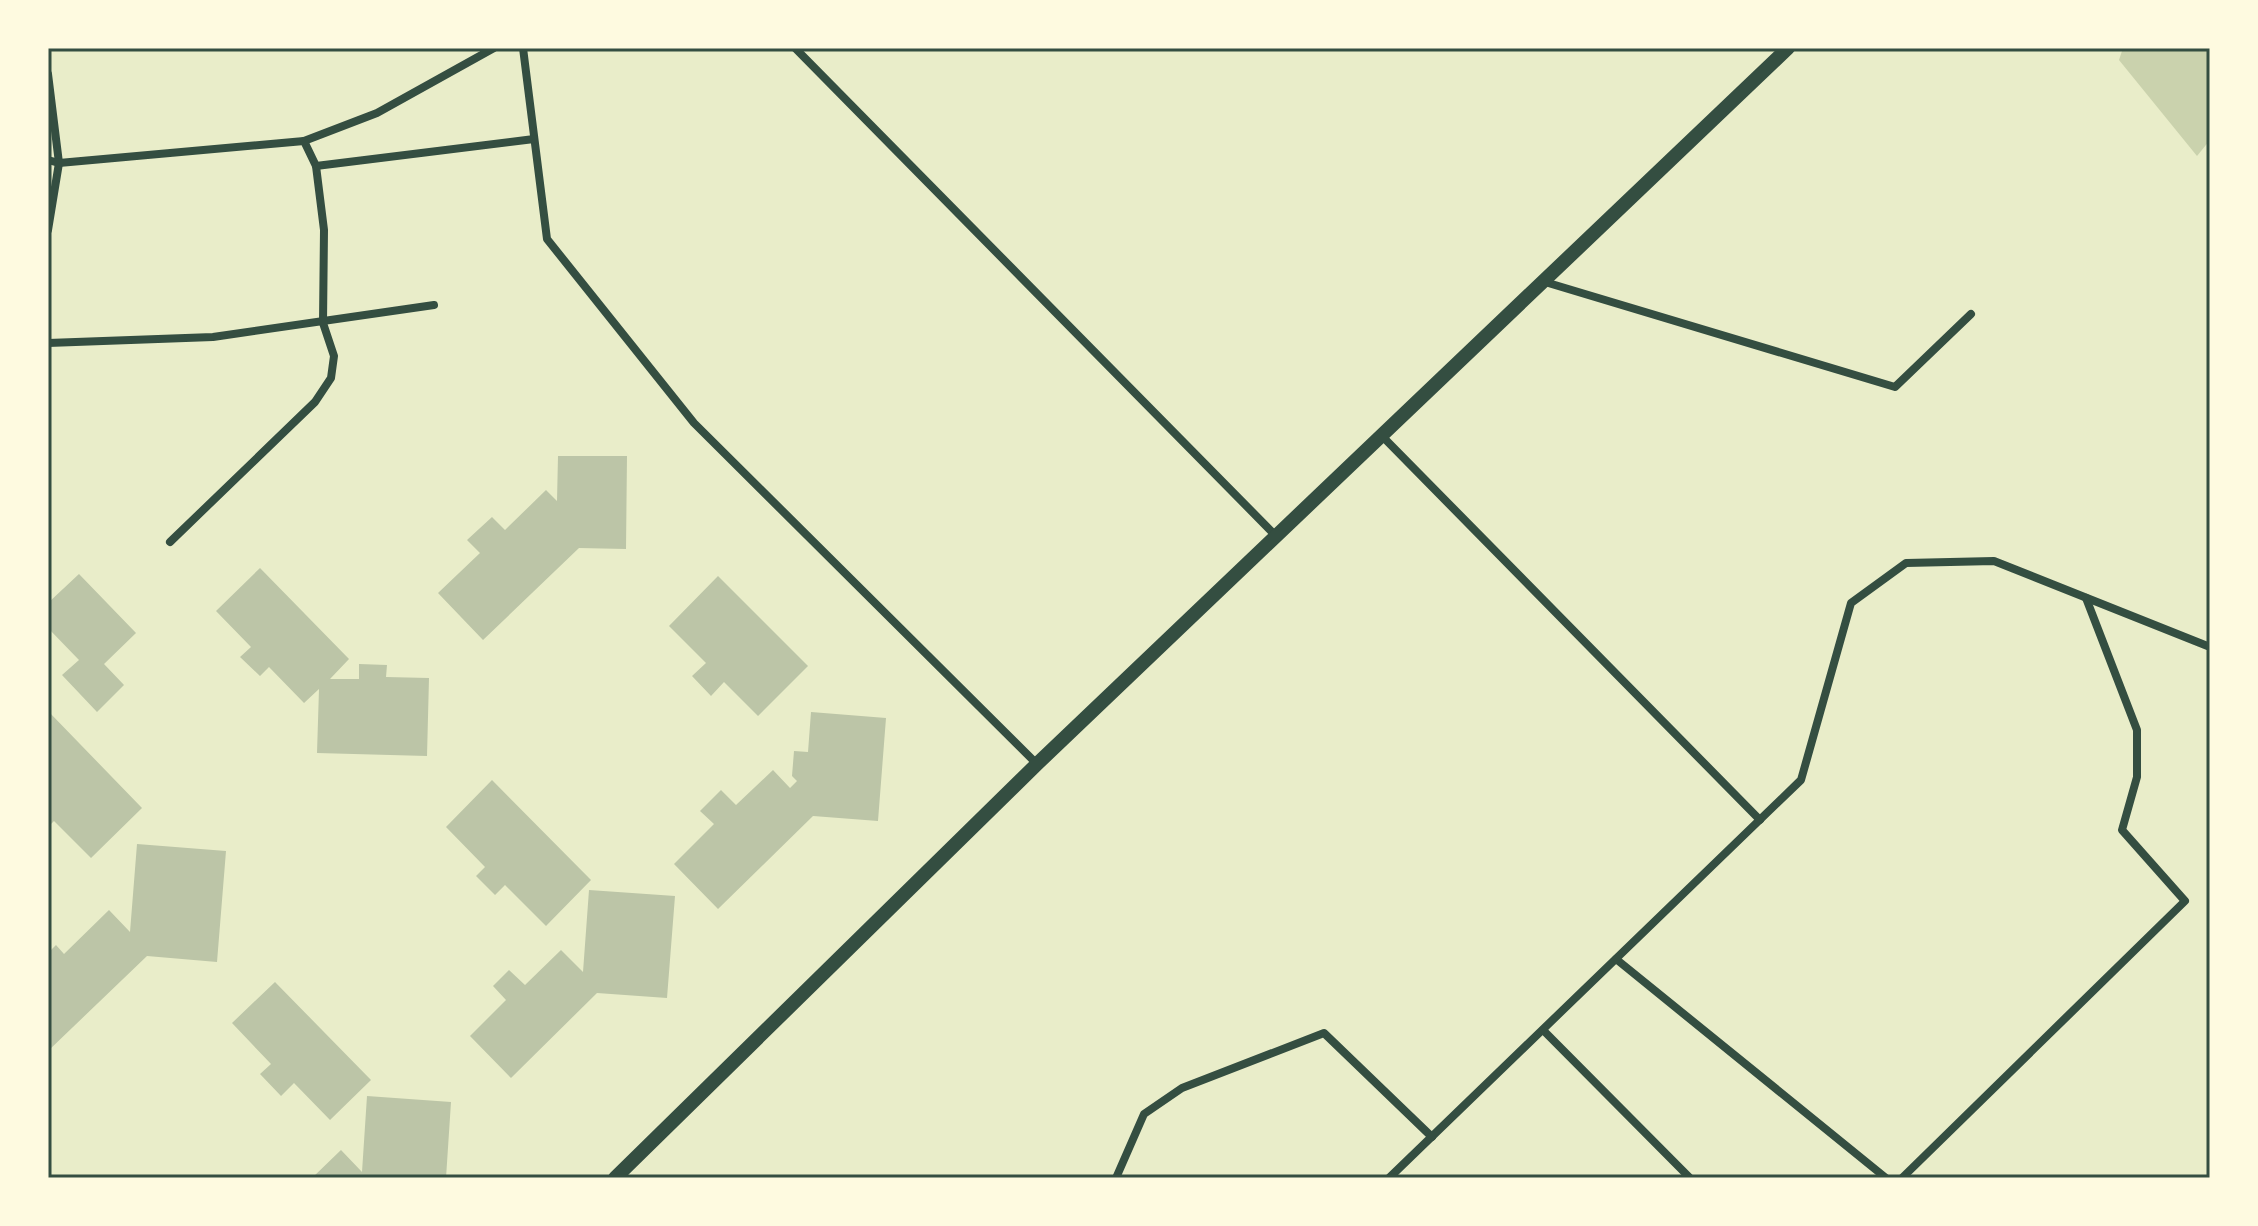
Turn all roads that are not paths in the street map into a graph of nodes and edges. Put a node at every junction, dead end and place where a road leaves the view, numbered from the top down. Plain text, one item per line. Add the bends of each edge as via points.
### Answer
1 (494, 48) edge
2 (523, 48) edge
3 (795, 48) edge
4 (1788, 48) edge
5 (48, 74) edge
6 (534, 139) junction
7 (304, 141) junction
8 (48, 160) edge
9 (59, 163) junction
10 (316, 166) junction
11 (48, 230) edge
12 (1545, 282) junction
13 (434, 305) dead end
14 (1971, 314) dead end
15 (323, 323) junction
16 (48, 343) edge
17 (1383, 437) junction
18 (1278, 538) junction
19 (170, 542) dead end
20 (2086, 597) junction
21 (2210, 647) edge
22 (1037, 764) junction
23 (1760, 820) junction
24 (1616, 959) junction
25 (1543, 1030) junction
26 (1432, 1137) junction
27 (615, 1178) edge
28 (1116, 1178) edge
29 (1389, 1178) edge
30 (1690, 1178) edge
31 (1886, 1178) edge
32 (1902, 1178) edge

1 - 7 street via 377,113
2 - 6 street
3 - 18 street
4 - 12 street
5 - 9 street
6 - 10 street
6 - 22 street via 547,239 694,423
7 - 9 street
7 - 10 street
8 - 9 street
9 - 11 street
10 - 15 street via 324,230
12 - 14 street via 1895,387
12 - 17 street
13 - 15 street
15 - 16 street via 213,337
15 - 19 street via 334,356 331,378 315,402
17 - 18 street
17 - 23 street
18 - 22 street
20 - 21 street
20 - 23 street via 1994,561 1906,563 1851,603 1801,780
20 - 32 street via 2137,730 2137,777 2122,830 2185,901
22 - 27 street
23 - 24 street
24 - 25 street
24 - 31 street
25 - 26 street
25 - 30 street
26 - 28 street via 1324,1033 1182,1088 1144,1114
26 - 29 street

